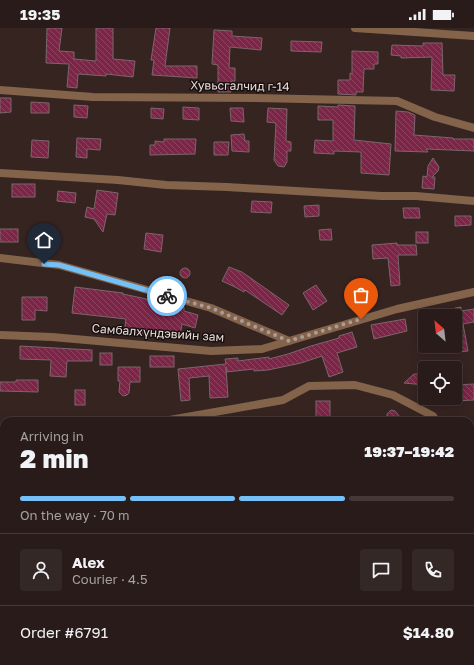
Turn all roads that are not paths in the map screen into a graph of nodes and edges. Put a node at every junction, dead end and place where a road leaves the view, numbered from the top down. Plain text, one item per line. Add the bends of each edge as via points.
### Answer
1 (355, 28) edge
2 (474, 36) edge
3 (0, 90) edge
4 (474, 128) edge
5 (0, 173) edge
6 (474, 201) edge
7 (0, 258) edge
8 (474, 292) edge
9 (0, 335) edge
10 (289, 341) junction
11 (187, 417) edge
12 (434, 417) edge

1 - 2 street
3 - 4 street, Хувьсгалчид г-14 via 93,97 397,101 434,117
5 - 6 street via 166,185 227,186
7 - 10 street via 59,265 203,306
8 - 10 street, Самбалхүндэвийн зам via 390,310
9 - 10 street, Самбалхүндэвийн зам via 211,351 262,349
11 - 12 street via 283,400 309,386 355,385 393,395

